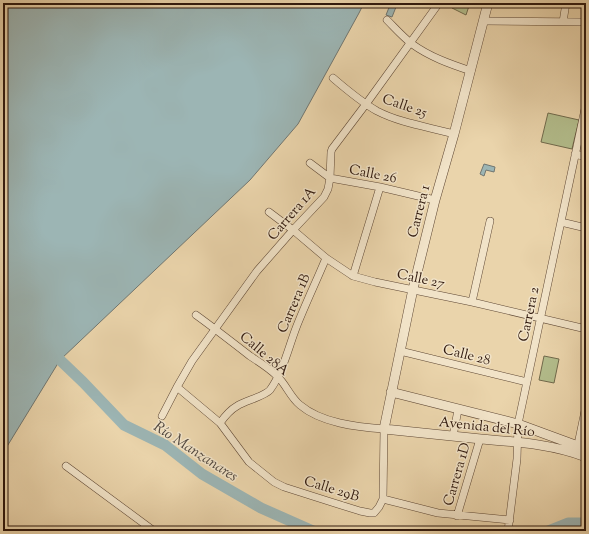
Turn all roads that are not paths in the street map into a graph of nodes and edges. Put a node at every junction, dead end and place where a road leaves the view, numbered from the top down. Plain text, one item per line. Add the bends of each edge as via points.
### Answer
1 (440, 3) edge
2 (488, 3) edge
3 (566, 3) edge
4 (387, 20) dead end
5 (484, 22) junction
6 (563, 22) junction
7 (586, 22) edge
8 (411, 43) junction
9 (471, 71) junction
10 (333, 78) dead end
11 (366, 104) junction
12 (586, 104) edge
13 (454, 134) junction
14 (575, 154) junction
15 (586, 157) edge
16 (310, 163) dead end
17 (330, 178) junction
18 (380, 187) junction
19 (435, 200) junction
20 (269, 212) dead end
21 (490, 221) dead end
22 (561, 222) junction
23 (586, 228) edge
24 (293, 230) junction
25 (326, 258) junction
26 (353, 276) junction
27 (413, 289) junction
28 (472, 302) junction
29 (196, 315) dead end
30 (540, 318) junction
31 (215, 329) junction
32 (586, 329) edge
33 (400, 351) junction
34 (278, 376) junction
35 (527, 382) junction
36 (177, 387) junction
37 (391, 392) junction
38 (586, 406) edge
39 (458, 410) junction
40 (162, 416) dead end
41 (220, 423) junction
42 (518, 424) junction
43 (384, 429) junction
44 (454, 436) junction
45 (480, 439) junction
46 (518, 442) junction
47 (580, 449) edge
48 (586, 457) edge
49 (66, 466) dead end
50 (382, 500) junction
51 (457, 516) junction
52 (510, 520) junction
53 (154, 531) edge
54 (508, 531) edge

1 - 8 street, Carrera 1A
2 - 5 street, Carrera 1
3 - 6 street
4 - 8 street
5 - 6 street
5 - 9 street, Carrera 1
6 - 7 street
8 - 9 street via 439,60
8 - 11 street, Carrera 1A
9 - 13 street, Carrera 1
10 - 11 street, Calle 25
11 - 13 street, Calle 25 via 398,120
11 - 17 street, Carrera 1A via 332,149
12 - 14 street, Carrera 2
13 - 19 street, Carrera 1
14 - 15 street
14 - 22 street, Carrera 2
16 - 17 street, Calle 26
17 - 18 street, Calle 26
17 - 24 street, Carrera 1A via 324,197
18 - 19 street, Calle 26
18 - 26 street
19 - 27 street, Carrera 1
20 - 24 street, Calle 27
21 - 28 street
22 - 23 street
22 - 30 street, Carrera 2
24 - 25 street, Calle 27
24 - 31 street, Carrera 1A via 257,271
25 - 26 street, Calle 27
25 - 34 street, Carrera 1B
26 - 27 street, Calle 27
27 - 28 street, Calle 27
27 - 33 street, Carrera 1
28 - 30 street, Calle 27
29 - 31 street, Calle 28A
30 - 32 street, Calle 27
30 - 35 street, Carrera 2
31 - 34 street, Calle 28A
31 - 36 street, Carrera 1A
33 - 35 street, Calle 28
33 - 37 street, Carrera 1
34 - 41 street, Carrera 1B via 269,392 236,406
34 - 43 street, Calle 28A via 294,399 310,412 336,422
35 - 42 street, Carrera 2
36 - 40 street, Carrera 1A
36 - 41 street, Calle 29B
37 - 39 street, Avenida del Río
37 - 43 street, Carrera 1
38 - 47 street
39 - 42 street, Avenida del Río
39 - 44 street, Carrera 1D
41 - 50 street, Calle 29B via 249,462 274,482 370,513 374,513
42 - 46 street, Carrera 2
42 - 47 street, Avenida del Río
43 - 44 street, Avenida del Río
43 - 50 street
44 - 45 street, Avenida del Río
45 - 46 street, Avenida del Río
45 - 51 street, Carrera 1D
46 - 47 street, Avenida del Río via 565,450
46 - 52 street, Carrera 2
47 - 48 street, Avenida del Río
49 - 53 street
50 - 51 street
51 - 52 street
52 - 54 street, Carrera 2

